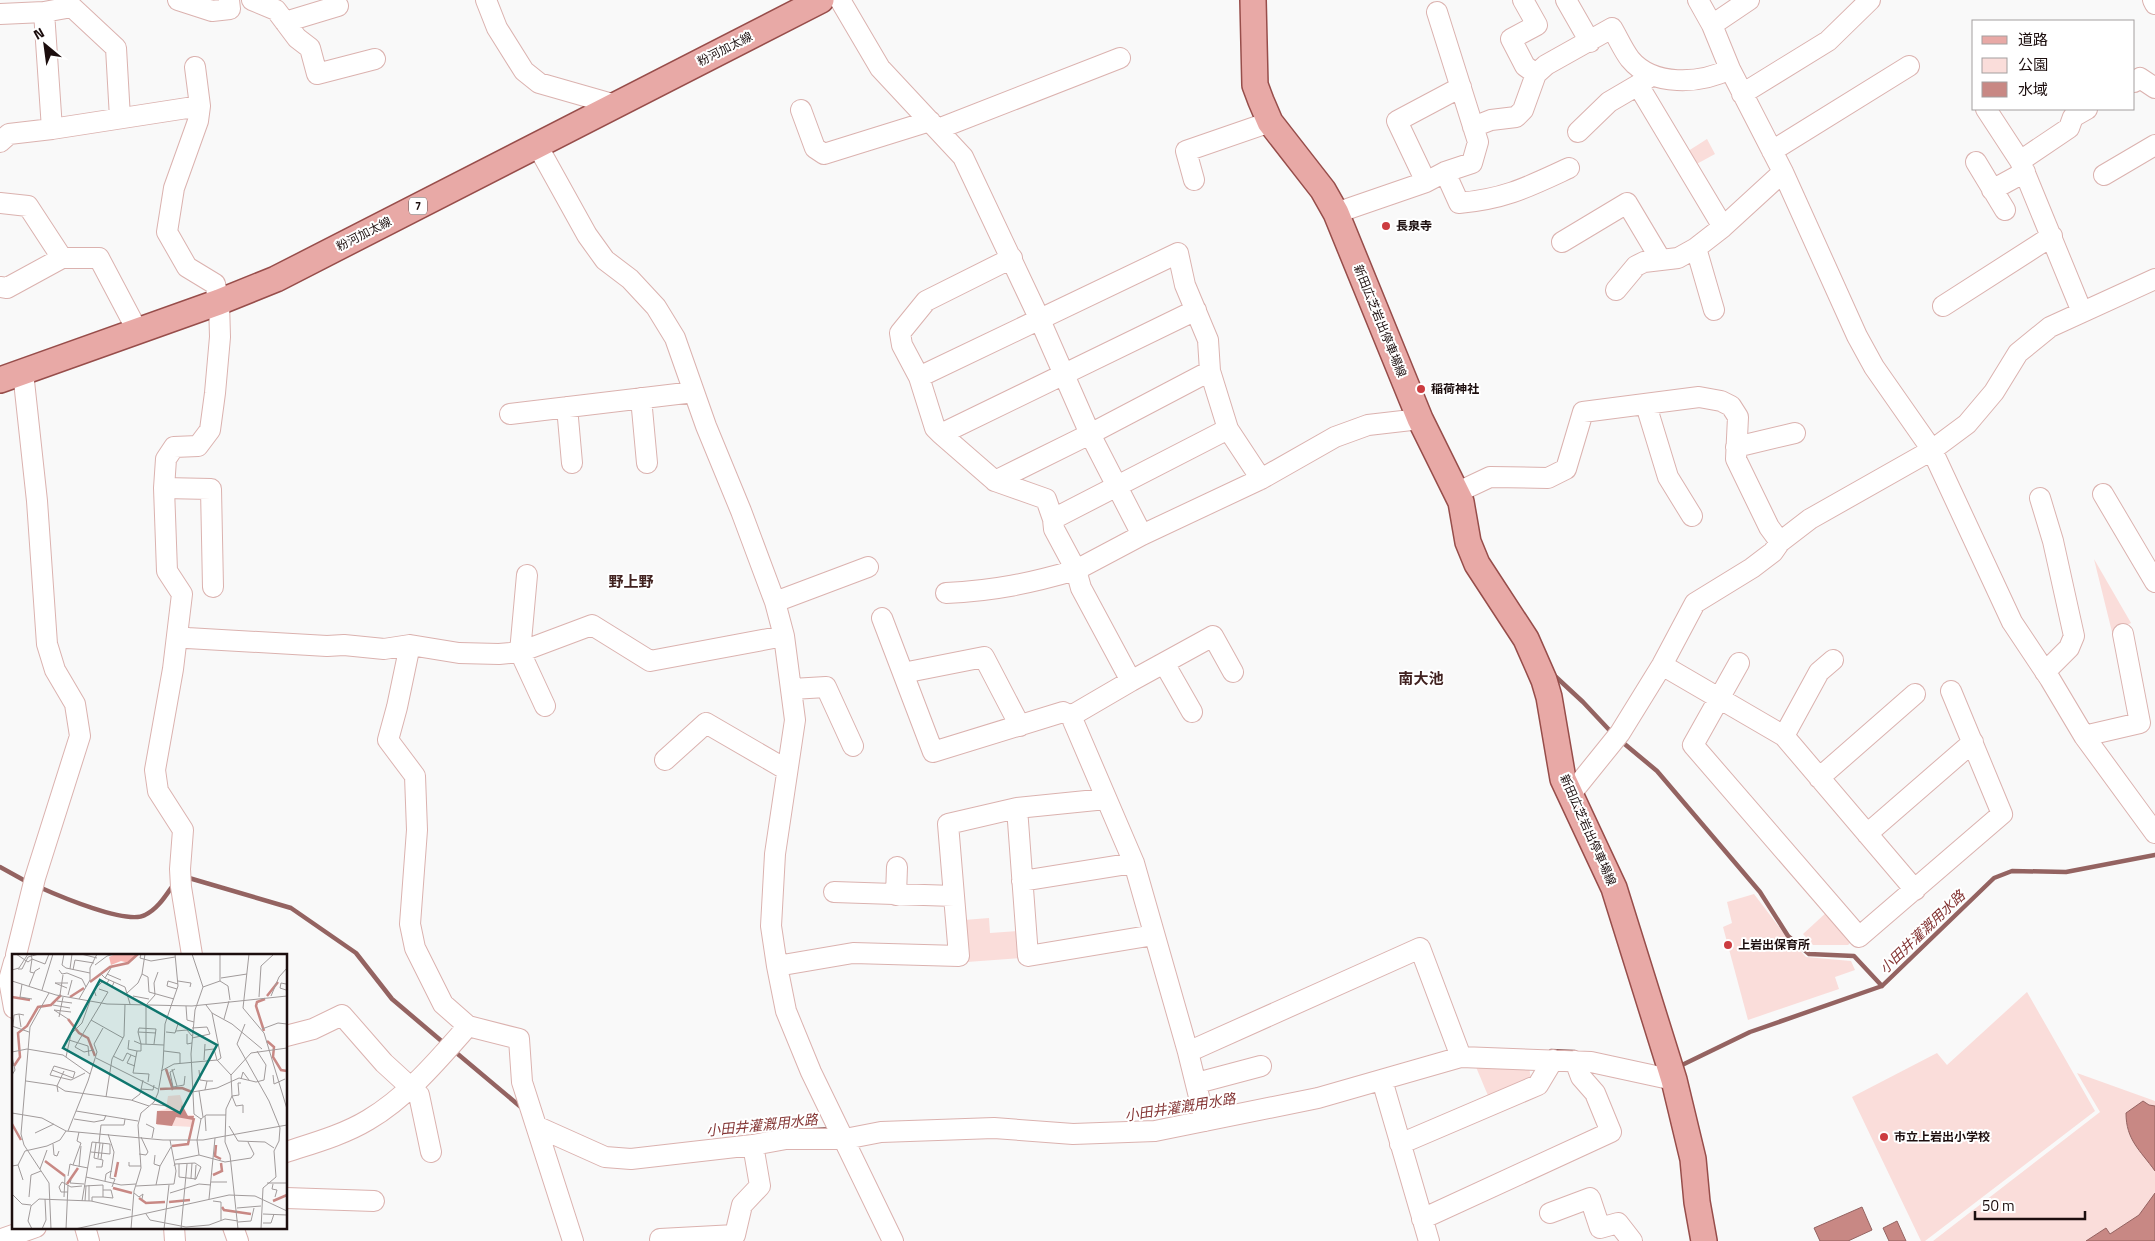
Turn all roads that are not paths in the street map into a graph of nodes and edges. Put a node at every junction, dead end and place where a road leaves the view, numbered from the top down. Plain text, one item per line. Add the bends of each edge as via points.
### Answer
1 (178, 0) edge
2 (229, 0) edge
3 (252, 0) edge
4 (486, 0) edge
5 (821, 0) edge
6 (840, 0) edge
7 (1253, 0) edge
8 (1523, 0) edge
9 (1566, 0) edge
10 (1698, 0) edge
11 (1749, 0) edge
12 (1870, 0) edge
13 (2153, 0) edge
14 (2155, 4) edge
15 (338, 6) dead end
16 (44, 12) junction
17 (1437, 12) dead end
18 (0, 14) edge
19 (285, 22) junction
20 (1712, 25) junction
21 (1590, 42) junction
22 (1120, 58) dead end
23 (375, 59) dead end
24 (1909, 66) dead end
25 (195, 67) dead end
26 (1730, 70) junction
27 (1536, 74) junction
28 (1645, 80) junction
29 (2135, 81) edge
30 (1461, 87) junction
31 (2155, 88) edge
32 (1742, 94) junction
33 (616, 105) junction
34 (200, 106) junction
35 (801, 110) dead end
36 (2085, 110) edge
37 (1991, 111) edge
38 (120, 118) junction
39 (1270, 122) junction
40 (934, 125) junction
41 (1473, 127) junction
42 (52, 128) junction
43 (1578, 132) dead end
44 (0, 142) edge
45 (2155, 144) edge
46 (537, 145) junction
47 (1772, 151) junction
48 (1976, 162) dead end
49 (2022, 166) junction
50 (1569, 168) dead end
51 (1445, 172) junction
52 (1783, 172) junction
53 (2104, 175) dead end
54 (1194, 180) dead end
55 (1426, 182) junction
56 (1992, 190) junction
57 (0, 203) edge
58 (2005, 210) dead end
59 (1336, 213) junction
60 (1723, 227) junction
61 (2052, 236) junction
62 (1562, 242) dead end
63 (1696, 248) junction
64 (62, 258) junction
65 (1012, 258) junction
66 (1661, 260) junction
67 (2155, 279) edge
68 (0, 287) edge
69 (1616, 290) dead end
70 (219, 302) junction
71 (1943, 306) dead end
72 (1196, 310) junction
73 (1714, 310) dead end
74 (2082, 312) junction
75 (1040, 320) junction
76 (137, 330) junction
77 (1210, 371) junction
78 (23, 372) junction
79 (1064, 375) junction
80 (919, 377) junction
81 (0, 380) edge
82 (694, 392) junction
83 (641, 398) junction
84 (1646, 405) junction
85 (567, 407) junction
86 (510, 414) dead end
87 (1420, 419) junction
88 (1228, 429) junction
89 (942, 434) junction
90 (1090, 434) junction
91 (1795, 434) dead end
92 (1736, 448) junction
93 (1932, 450) junction
94 (647, 462) dead end
95 (572, 463) dead end
96 (1261, 479) junction
97 (995, 480) junction
98 (1116, 485) junction
99 (164, 488) junction
100 (1456, 493) junction
101 (2103, 494) dead end
102 (2040, 498) dead end
103 (1692, 516) dead end
104 (1053, 518) junction
105 (1142, 535) junction
106 (1780, 542) junction
107 (868, 567) dead end
108 (1076, 570) junction
109 (527, 575) dead end
110 (2155, 582) edge
111 (213, 588) dead end
112 (946, 593) dead end
113 (775, 602) junction
114 (882, 618) dead end
115 (178, 634) junction
116 (2123, 634) dead end
117 (784, 636) junction
118 (410, 645) junction
119 (520, 652) junction
120 (1833, 660) dead end
121 (1164, 663) junction
122 (1739, 663) dead end
123 (1662, 665) junction
124 (1233, 672) dead end
125 (2045, 672) junction
126 (903, 673) junction
127 (1131, 681) junction
128 (792, 689) junction
129 (1951, 691) dead end
130 (1915, 694) dead end
131 (1720, 697) junction
132 (545, 706) dead end
133 (1192, 712) dead end
134 (1071, 716) junction
135 (1020, 726) junction
136 (1784, 736) junction
137 (2084, 736) junction
138 (1972, 742) junction
139 (853, 746) dead end
140 (665, 760) dead end
141 (787, 770) junction
142 (1819, 778) junction
143 (1570, 795) junction
144 (1106, 799) junction
145 (1016, 808) junction
146 (2155, 833) edge
147 (1867, 834) junction
148 (1134, 863) junction
149 (897, 867) dead end
150 (1022, 881) junction
151 (1915, 890) junction
152 (834, 892) dead end
153 (896, 894) junction
154 (954, 896) junction
155 (1154, 935) junction
156 (16, 954) edge
157 (192, 954) edge
158 (777, 966) junction
159 (12, 969) edge
160 (12, 997) edge
161 (468, 1026) junction
162 (288, 1035) edge
163 (1459, 1051) junction
164 (1188, 1052) junction
165 (1553, 1060) junction
166 (1575, 1061) junction
167 (1261, 1066) dead end
168 (1382, 1080) junction
169 (1674, 1080) junction
170 (1196, 1083) junction
171 (410, 1087) junction
172 (1204, 1117) junction
173 (538, 1127) junction
174 (844, 1139) junction
175 (1400, 1144) junction
176 (753, 1145) junction
177 (288, 1151) edge
178 (431, 1152) dead end
179 (288, 1198) edge
180 (374, 1201) dead end
181 (1550, 1212) dead end
182 (1422, 1219) junction
183 (33, 1228) edge
184 (85, 1228) edge
185 (174, 1228) edge
186 (233, 1228) edge
187 (2, 1239) dead end
188 (660, 1239) dead end
189 (89, 1241) edge
190 (175, 1241) edge
191 (238, 1241) edge
192 (573, 1241) edge
193 (893, 1241) edge
194 (1429, 1241) edge
195 (1632, 1241) edge
196 (1704, 1241) edge

1 - 2 street via 212,11 230,9
3 - 19 street via 276,10
4 - 33 street via 497,28 524,71 539,83
5 - 33 main road, 粉河加太線 / 7
6 - 40 street via 880,68
7 - 39 main road, 新田広芝岩出停車場線 via 1255,85
8 - 27 street via 1537,25 1511,39 1525,66
9 - 21 street
10 - 20 street
11 - 20 street
12 - 32 street via 1828,41
13 - 14 street
15 - 19 street
16 - 18 street
16 - 38 street via 72,7 116,48
16 - 42 street
17 - 30 street
19 - 23 street via 310,48 317,74
20 - 26 street
21 - 27 street via 1546,65
21 - 28 street via 1612,28 1629,58 1641,69
22 - 40 street
24 - 47 street
25 - 34 street
26 - 28 street via 1698,81
26 - 32 street
27 - 41 street via 1523,110 1516,117 1491,120
28 - 43 street via 1609,102
28 - 60 street
29 - 31 street via 2140,78
30 - 41 street
30 - 55 street via 1397,121
32 - 47 street
33 - 46 main road, 粉河加太線 / 7
34 - 38 street
34 - 70 street via 198,121 174,188 167,232 188,267 214,284
35 - 40 street via 815,148 824,154
36 - 49 street via 2073,117 2069,128
37 - 49 street
38 - 42 street
39 - 54 street via 1186,152
39 - 59 main road, 新田広芝岩出停車場線 via 1323,190
40 - 65 street via 963,157
41 - 51 street via 1478,142 1472,163
42 - 44 street via 8,134
45 - 53 street
46 - 70 main road, 粉河加太線 / 7 via 276,279
46 - 82 street via 587,235 605,260 630,279 656,306 675,338
47 - 52 street
48 - 56 street
49 - 56 street
49 - 61 street
50 - 51 street via 1522,190 1490,200 1460,203
51 - 55 street
52 - 60 street
52 - 93 street via 1857,336 1874,367
55 - 59 street
56 - 58 street
57 - 64 street via 28,206
59 - 87 main road, 新田広芝岩出停車場線
60 - 63 street
61 - 71 street
61 - 74 street
62 - 66 street via 1627,203
63 - 66 street via 1678,258
63 - 73 street
64 - 68 street via 7,288
64 - 76 street via 99,258
65 - 75 street
65 - 80 street via 926,301 900,333 902,345
66 - 69 street via 1636,266
67 - 74 street
70 - 76 main road, 粉河加太線 / 7
70 - 99 street via 220,337 210,430 198,446 174,447 166,459
72 - 75 street via 1184,285 1178,253
72 - 77 street via 1208,340
72 - 79 street
74 - 93 street via 2050,327 2018,353 1994,392 1967,424
75 - 79 street
75 - 80 street
76 - 78 main road, 粉河加太線 / 7
77 - 88 street
77 - 90 street
78 - 81 main road, 粉河加太線 / 7
78 - 156 street via 37,501 47,644 55,670 75,704 80,736 33,886
79 - 89 street
79 - 90 street
80 - 89 street via 935,428
82 - 83 street
82 - 113 street
83 - 85 street
83 - 94 street
84 - 92 street via 1699,397 1732,406 1738,417
84 - 100 street via 1583,412 1566,469 1548,478 1490,477
84 - 103 street via 1668,477
85 - 86 street
85 - 95 street
87 - 96 street via 1368,425 1335,437
87 - 100 main road, 新田広芝岩出停車場線
88 - 96 street
88 - 98 street
89 - 97 street
90 - 97 street
90 - 98 street
91 - 92 street
92 - 106 street via 1736,460
93 - 106 street via 1810,519
93 - 125 street via 2012,622
96 - 105 street
97 - 104 street via 1046,499
98 - 104 street
98 - 105 street
99 - 111 street via 211,489
99 - 115 street via 168,571 182,594
100 - 143 main road, 新田広芝岩出停車場線 via 1477,564 1526,639 1544,680 1562,779
101 - 110 street
102 - 125 street via 2054,541 2074,636 2069,648
104 - 108 street via 1054,529
105 - 108 street
106 - 123 street via 1773,552 1752,568 1695,604
107 - 113 street
108 - 112 street via 1032,583 987,591
108 - 127 street via 1081,588
109 - 119 street
113 - 117 street
114 - 126 street
115 - 118 street via 187,638 384,649
115 - 157 street via 155,770 158,792 183,830 180,878
116 - 137 street via 2140,723
117 - 119 street via 650,662 592,626
117 - 128 street
118 - 119 street via 459,653
118 - 161 street via 388,740 415,776 417,830 410,924 416,948 443,1004
119 - 132 street
120 - 136 street via 1820,672
121 - 124 street via 1213,636
121 - 127 street
121 - 133 street
122 - 131 street
123 - 131 street
123 - 143 street via 1620,732
125 - 137 street
126 - 135 street via 984,657
126 - 135 street via 933,752
127 - 134 street
128 - 139 street via 826,687
128 - 141 street via 795,720
129 - 138 street
130 - 142 street
131 - 136 street
131 - 151 street via 1693,745 1859,937
134 - 135 street via 1064,712
134 - 144 street
136 - 142 street
137 - 146 street
138 - 147 street
138 - 151 street via 2002,814
140 - 141 street via 706,723
141 - 158 street via 775,854 772,926
142 - 147 street
143 - 169 main road, 新田広芝岩出停車場線 via 1614,888
144 - 145 street
144 - 148 street
145 - 150 street
145 - 154 street via 948,824
147 - 151 street
148 - 150 street
148 - 155 street
149 - 153 street
150 - 155 street via 1028,956
152 - 153 street
153 - 154 street
154 - 158 street via 959,956 853,953
155 - 164 street
158 - 174 street via 786,1011
159 - 160 street via 9,980
161 - 171 street
161 - 173 street via 519,1039 522,1082
162 - 171 street via 313,1029 342,1015
163 - 164 street via 1420,948
163 - 165 street
163 - 168 street
164 - 170 street
165 - 166 street
165 - 175 street via 1538,1084
166 - 169 street
166 - 182 street via 1580,1078 1595,1093 1612,1132
167 - 170 street
168 - 172 street via 1318,1098
168 - 175 street
169 - 196 main road, 新田広芝岩出停車場線 via 1693,1159
170 - 172 street
171 - 177 street via 367,1121 341,1134
171 - 178 street via 419,1095
172 - 174 street via 1155,1131 1073,1134 994,1128 881,1132
173 - 176 street via 605,1157 631,1159
173 - 192 street
174 - 176 street via 786,1139
174 - 193 street
175 - 182 street
176 - 188 street via 760,1186 742,1205 735,1235
179 - 180 street
181 - 195 street via 1590,1198 1600,1228 1618,1223
182 - 194 street
183 - 187 street
184 - 189 street
185 - 190 street
186 - 191 street

